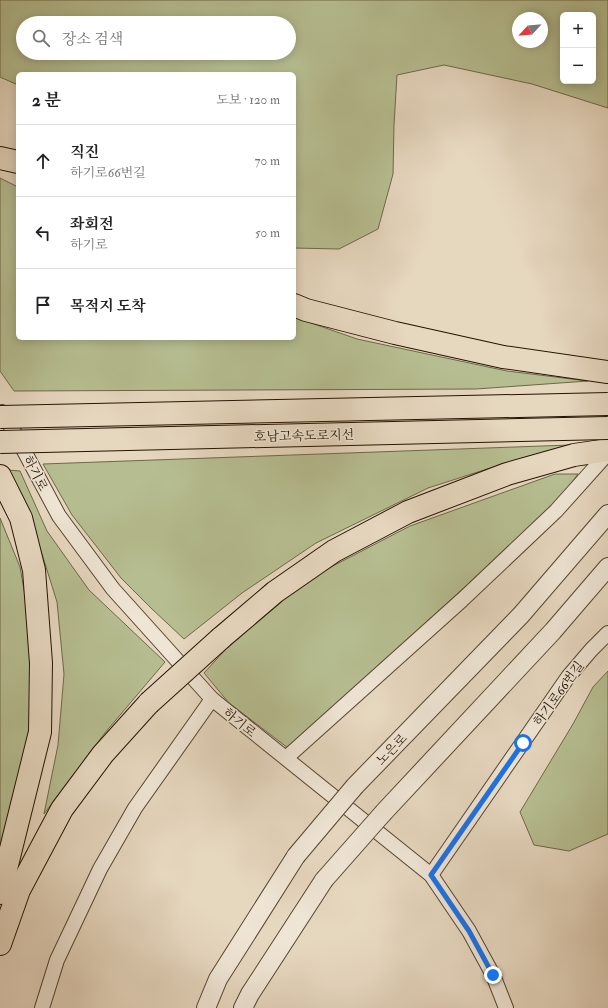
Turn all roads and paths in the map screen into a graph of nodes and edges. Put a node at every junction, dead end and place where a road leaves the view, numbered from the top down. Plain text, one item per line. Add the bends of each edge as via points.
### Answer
1 (0, 158) edge
2 (16, 162) edge
3 (296, 305) edge
4 (608, 372) edge
5 (608, 404) edge
6 (0, 409) edge
7 (0, 417) edge
8 (608, 428) edge
9 (0, 442) edge
10 (608, 452) edge
11 (0, 476) edge
12 (608, 514) edge
13 (608, 567) edge
14 (608, 633) edge
15 (212, 699) junction
16 (286, 758) junction
17 (431, 875) junction
18 (0, 893) edge
19 (0, 944) edge
20 (42, 1008) edge
21 (206, 1008) edge
22 (243, 1008) edge
23 (506, 1008) edge

1 - 2 highway
3 - 4 highway via 306,310 395,333 503,357
5 - 7 highway, 호남고속도로지선, bridge
6 - 15 street, 하기로 via 59,516 113,589
8 - 9 highway, 호남고속도로지선, bridge
10 - 16 street via 556,511 462,600
10 - 19 highway, bridge via 574,454 508,474 408,512 334,551 275,592 149,703 103,754 62,808 19,890
11 - 18 highway via 21,518 34,570 41,670 40,732
12 - 21 street, 노은로, bridge via 521,615 355,786 296,856 218,979
13 - 22 street, bridge via 553,631 324,880
14 - 17 street, 하기로66번길 via 568,677
15 - 16 street, 하기로
15 - 20 street via 135,808 100,869 57,960
16 - 17 street, 하기로
17 - 23 street, 하기로 via 469,931 493,975

